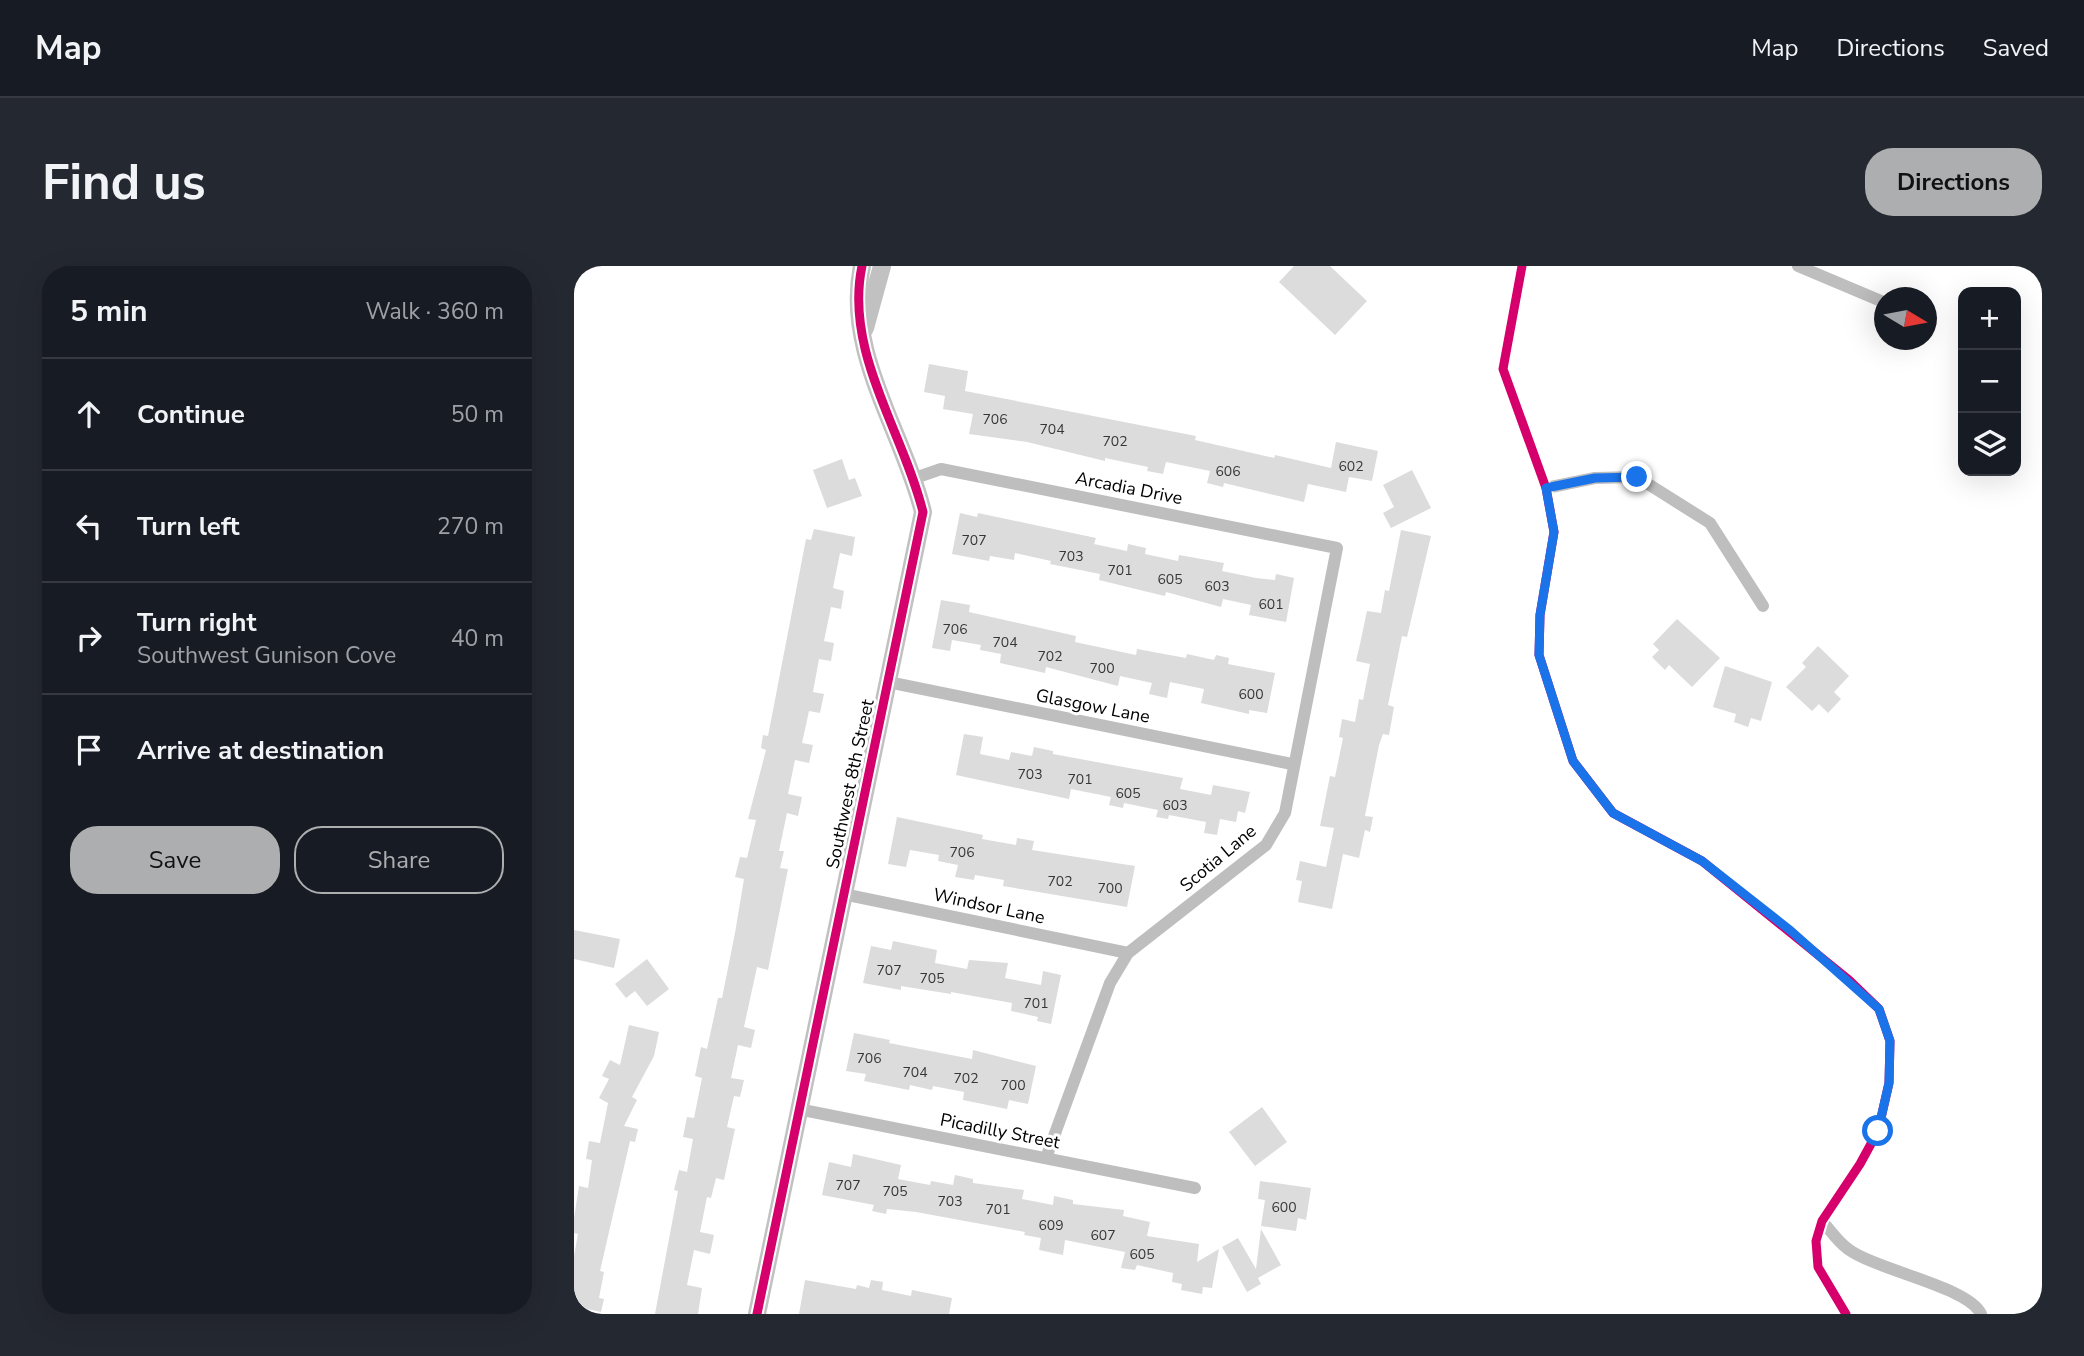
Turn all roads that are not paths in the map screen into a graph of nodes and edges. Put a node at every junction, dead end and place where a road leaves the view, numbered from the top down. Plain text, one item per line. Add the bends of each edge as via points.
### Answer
1 (862, 266) edge
2 (882, 266) edge
3 (1522, 266) edge
4 (1802, 266) edge
5 (1874, 298) edge
6 (864, 332) junction
7 (915, 478) junction
8 (1546, 488) junction
9 (1337, 548) joint
10 (1763, 606) dead end
11 (888, 682) junction
12 (1292, 764) junction
13 (843, 894) junction
14 (1128, 953) junction
15 (798, 1109) junction
16 (1046, 1158) junction
17 (1195, 1188) dead end
18 (1822, 1221) junction
19 (757, 1314) edge
20 (1846, 1314) edge
21 (1981, 1314) edge

1 - 6 street, Southwest 8th Street via 857,291
2 - 6 street, Southwest 8th Street
3 - 8 street via 1503,369
4 - 5 street
6 - 7 street, Southwest 8th Street via 869,366
7 - 9 street, Arcadia Drive via 942,469
7 - 11 street, Southwest 8th Street via 923,512
8 - 10 street via 1595,478 1637,477 1710,523
8 - 18 street via 1554,532 1540,615 1539,655 1573,761 1613,813 1702,861 1879,1009 1890,1041 1889,1083 1878,1131
9 - 12 street, Scotia Lane
11 - 12 street, Glasgow Lane
11 - 13 street, Southwest 8th Street
12 - 14 street, Scotia Lane via 1285,813 1266,845
13 - 14 street, Windsor Lane
13 - 15 street, Southwest 8th Street
14 - 16 street, Scotia Lane via 1110,984
15 - 16 street, Picadilly Street
15 - 19 street, Southwest 8th Street
16 - 17 street, Picadilly Street
18 - 20 street via 1816,1241 1818,1267
18 - 21 street via 1848,1249 1967,1300

